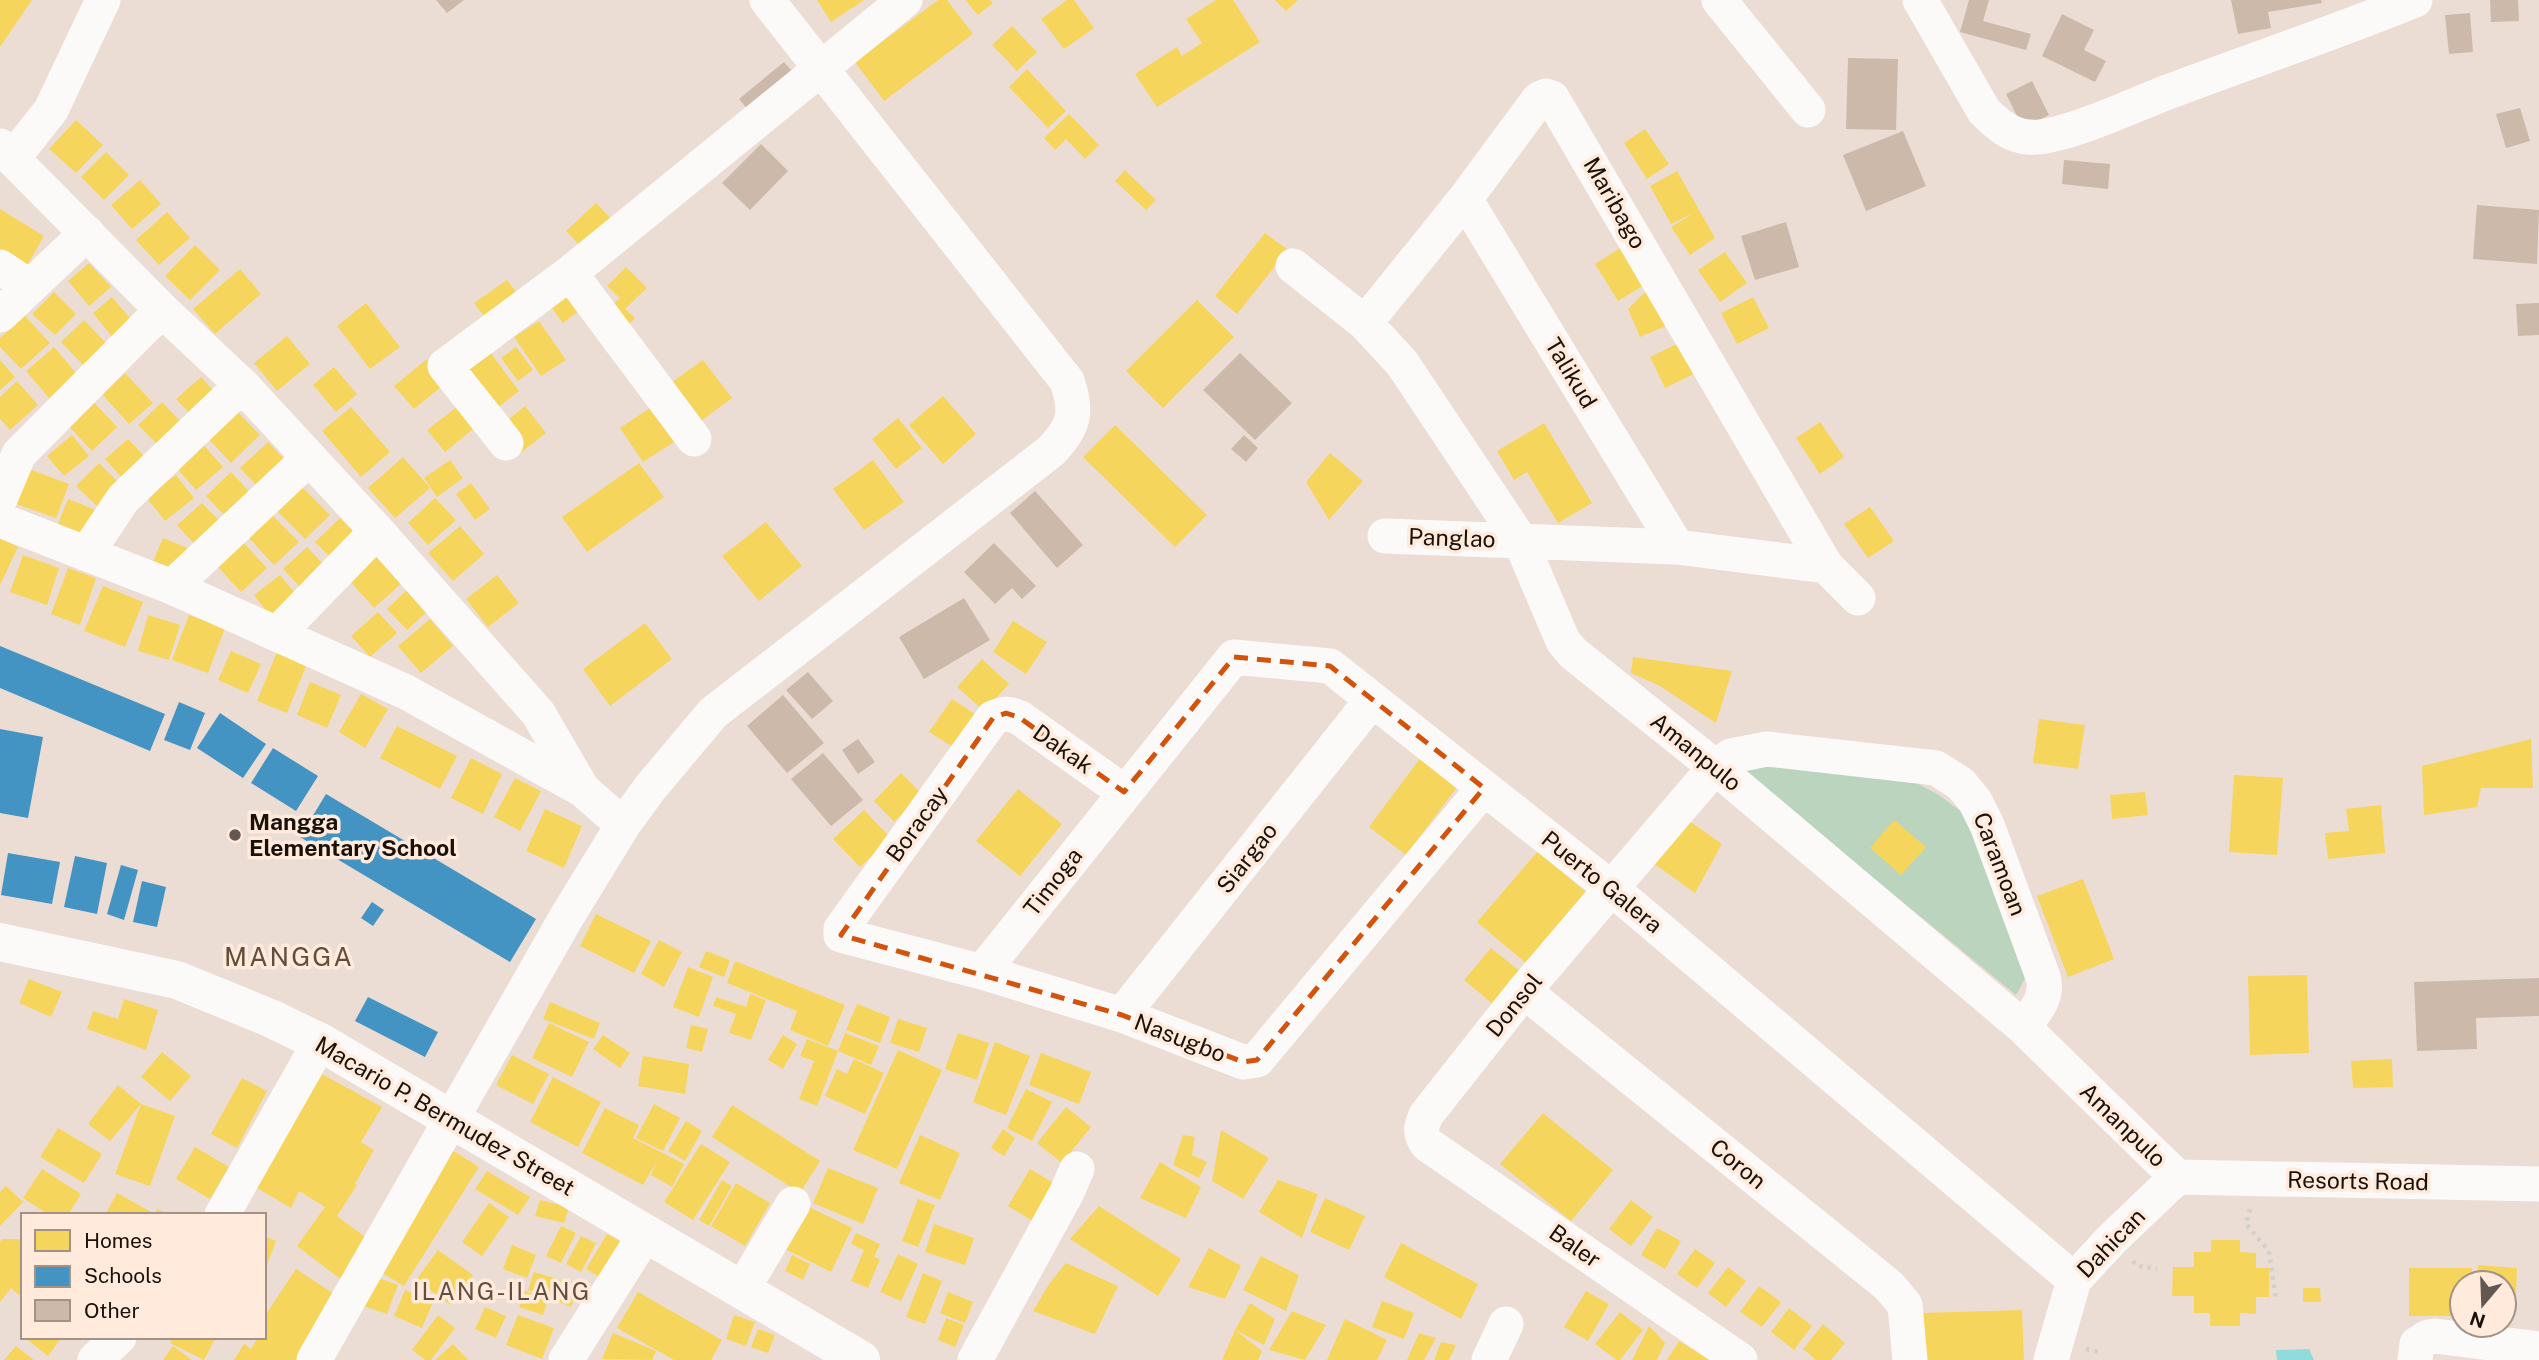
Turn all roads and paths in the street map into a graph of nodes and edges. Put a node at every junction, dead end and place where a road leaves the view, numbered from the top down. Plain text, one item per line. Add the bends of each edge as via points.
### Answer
1 (103, 0) edge
2 (767, 0) edge
3 (905, 0) edge
4 (1719, 0) edge
5 (1920, 0) edge
6 (2415, 0) edge
7 (2344, 14) edge
8 (822, 67) junction
9 (1808, 110) dead end
10 (7, 152) edge
11 (1465, 199) junction
12 (87, 233) junction
13 (1293, 266) dead end
14 (0, 267) edge
15 (570, 273) junction
16 (30, 287) junction
17 (162, 310) junction
18 (0, 314) edge
19 (1365, 323) junction
20 (242, 385) junction
21 (694, 439) dead end
22 (506, 443) dead end
23 (308, 458) junction
24 (0, 499) edge
25 (0, 520) edge
26 (377, 531) junction
27 (1385, 536) dead end
28 (1520, 540) junction
29 (1677, 547) junction
30 (87, 553) junction
31 (1826, 566) junction
32 (172, 587) junction
33 (1858, 598) dead end
34 (276, 634) junction
35 (1372, 700) junction
36 (1000, 715) joint
37 (1715, 767) junction
38 (1484, 788) junction
39 (583, 790) junction
40 (1124, 792) junction
41 (623, 825) junction
42 (1611, 888) junction
43 (842, 936) joint
44 (0, 942) edge
45 (982, 972) junction
46 (1524, 991) junction
47 (1122, 1015) junction
48 (2023, 1027) junction
49 (320, 1042) junction
50 (451, 1120) junction
51 (1422, 1125) joint
52 (1077, 1169) dead end
53 (2177, 1177) junction
54 (2251, 1180) junction
55 (2539, 1184) edge
56 (793, 1204) dead end
57 (223, 1213) edge
58 (646, 1233) junction
59 (2074, 1280) junction
60 (742, 1290) junction
61 (2276, 1300) dead end
62 (1506, 1324) dead end
63 (117, 1339) edge
64 (2539, 1349) edge
65 (852, 1358) edge
66 (94, 1360) edge
67 (314, 1360) edge
68 (566, 1360) edge
69 (975, 1360) edge
70 (1489, 1360) edge
71 (1740, 1360) edge
72 (1910, 1360) edge
73 (2052, 1360) edge
74 (2416, 1360) edge

1 - 10 street via 51,110
2 - 8 street
3 - 8 street
4 - 9 street
5 - 7 street via 1984,111 2013,134 2029,137 2046,136 2106,116
6 - 7 street
8 - 15 street
8 - 41 street via 1067,381 1073,418 1051,451 713,713
10 - 12 street
11 - 19 street, Maribago
11 - 29 street, Talikud
11 - 31 street, Maribago via 1539,99 1546,96 1556,101
12 - 16 street
12 - 17 street
13 - 19 street, Amanpulo
14 - 16 street
15 - 21 street
15 - 22 street via 445,366
16 - 18 street
17 - 20 street
17 - 24 street via 19,454
19 - 28 street, Amanpulo via 1402,363
20 - 23 street
20 - 30 street via 123,499
23 - 26 street
23 - 32 street
25 - 30 street
26 - 34 street
26 - 39 street via 538,713
27 - 28 street, Panglao
28 - 29 street
28 - 37 street, Amanpulo via 1566,645
29 - 31 street
30 - 32 street
31 - 33 street, Maribago
32 - 34 street
34 - 39 street via 406,692
35 - 38 street, Puerto Galera
35 - 40 street, Puerto Galera via 1325,665 1235,656
35 - 47 street, Siargao
36 - 40 street, Dakak via 1020,718
36 - 43 street, Boracay via 993,718 841,929
37 - 42 street, Donsol
37 - 48 street, Amanpulo
37 - 48 street, Caramoan via 1731,756 1766,749 1936,768 1961,784 1987,825 2045,986 2043,998
38 - 42 street, Puerto Galera
38 - 47 street, Nasugbo via 1257,1060 1243,1062
39 - 41 street
40 - 45 street, Timoga
41 - 50 street
42 - 46 street, Donsol
42 - 59 street, Puerto Galera
43 - 45 street, Nasugbo
44 - 49 main road, Macario P. Bermudez Street via 177,980
45 - 47 street, Nasugbo
46 - 51 street, Donsol
46 - 72 street, Coron via 1889,1286 1905,1305
48 - 53 street, Amanpulo
49 - 50 main road, Macario P. Bermudez Street
49 - 57 street
50 - 58 main road, Macario P. Bermudez Street
50 - 67 street
51 - 71 street, Baler via 1421,1136 1427,1144
52 - 69 street
53 - 54 street, Resorts Road
53 - 59 street, Dahican
54 - 55 street, Resorts Road
54 - 61 path via 2246,1224 2269,1251
56 - 60 street
58 - 60 main road, Macario P. Bermudez Street
58 - 68 street
59 - 73 street, Dahican
60 - 65 main road, Macario P. Bermudez Street
62 - 70 street
63 - 66 street
64 - 74 street via 2435,1336 2417,1344

